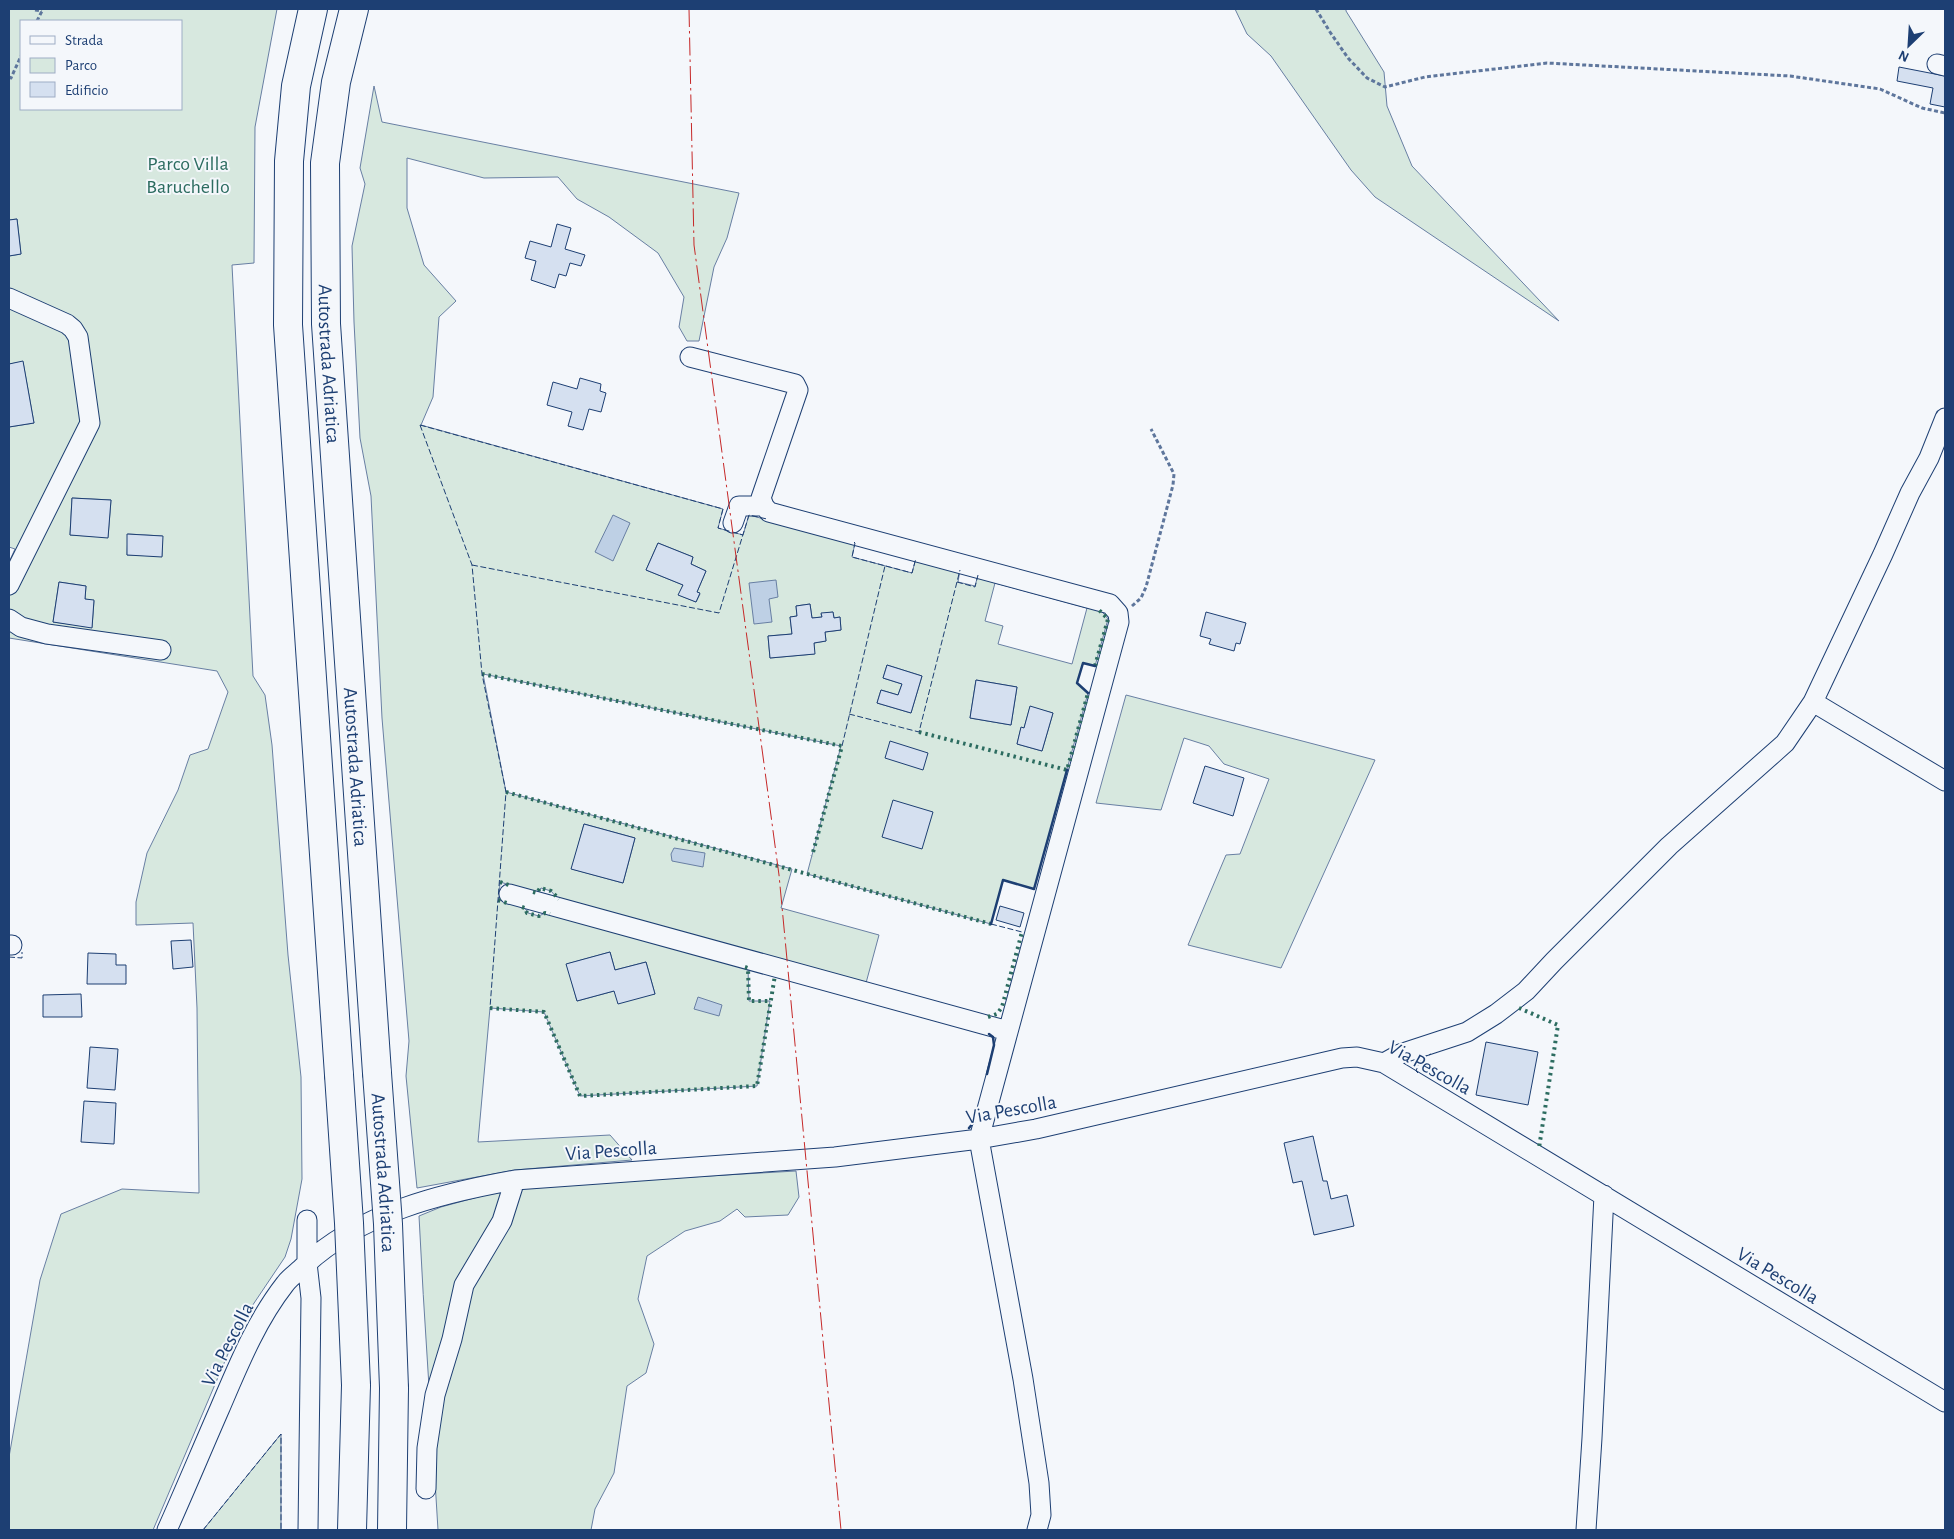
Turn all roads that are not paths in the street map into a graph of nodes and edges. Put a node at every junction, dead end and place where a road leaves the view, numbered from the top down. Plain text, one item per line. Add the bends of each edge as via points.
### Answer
1 (313, 9) edge
2 (354, 11) edge
3 (9, 298) edge
4 (690, 357) dead end
5 (1945, 418) edge
6 (764, 506) junction
7 (733, 523) dead end
8 (9, 585) edge
9 (9, 619) edge
10 (160, 650) dead end
11 (1813, 702) junction
12 (1945, 781) edge
13 (509, 894) dead end
14 (1008, 1031) junction
15 (1384, 1063) junction
16 (979, 1139) junction
17 (515, 1180) junction
18 (1604, 1195) junction
19 (307, 1220) dead end
20 (307, 1263) junction
21 (1945, 1402) edge
22 (426, 1489) dead end
23 (167, 1530) edge
24 (308, 1530) edge
25 (352, 1530) edge
26 (392, 1530) edge
27 (1036, 1530) edge
28 (1586, 1530) edge

1 - 25 highway, Autostrada Adriatica, bridge via 296,86 288,161 288,326 349,1222 356,1386
2 - 26 highway, Autostrada Adriatica, bridge via 336,82 325,163 326,324 388,1224 394,1388
3 - 8 street via 73,329 78,337 90,423
4 - 6 street via 795,384 798,390 762,498
5 - 11 street via 1930,458 1910,493
6 - 7 street via 739,506
6 - 14 street via 769,512 1110,604 1118,613 1119,622
9 - 10 street via 21,627 47,634
11 - 12 street
11 - 15 street via 1785,743 1670,846 1526,991 1467,1032 1400,1054
13 - 14 street
14 - 16 street
15 - 16 street, Via Pescolla via 1342,1058 1036,1129
15 - 18 street, Via Pescolla
16 - 17 street, Via Pescolla via 835,1156
16 - 27 street via 1039,1483 1041,1515
17 - 20 street, Via Pescolla via 464,1189 418,1202 368,1224 321,1250
17 - 22 street via 502,1221 464,1285 435,1395 427,1448
18 - 21 street, Via Pescolla
18 - 28 street
19 - 20 street
20 - 23 street, Via Pescolla via 285,1283 259,1323
20 - 24 street via 311,1298

